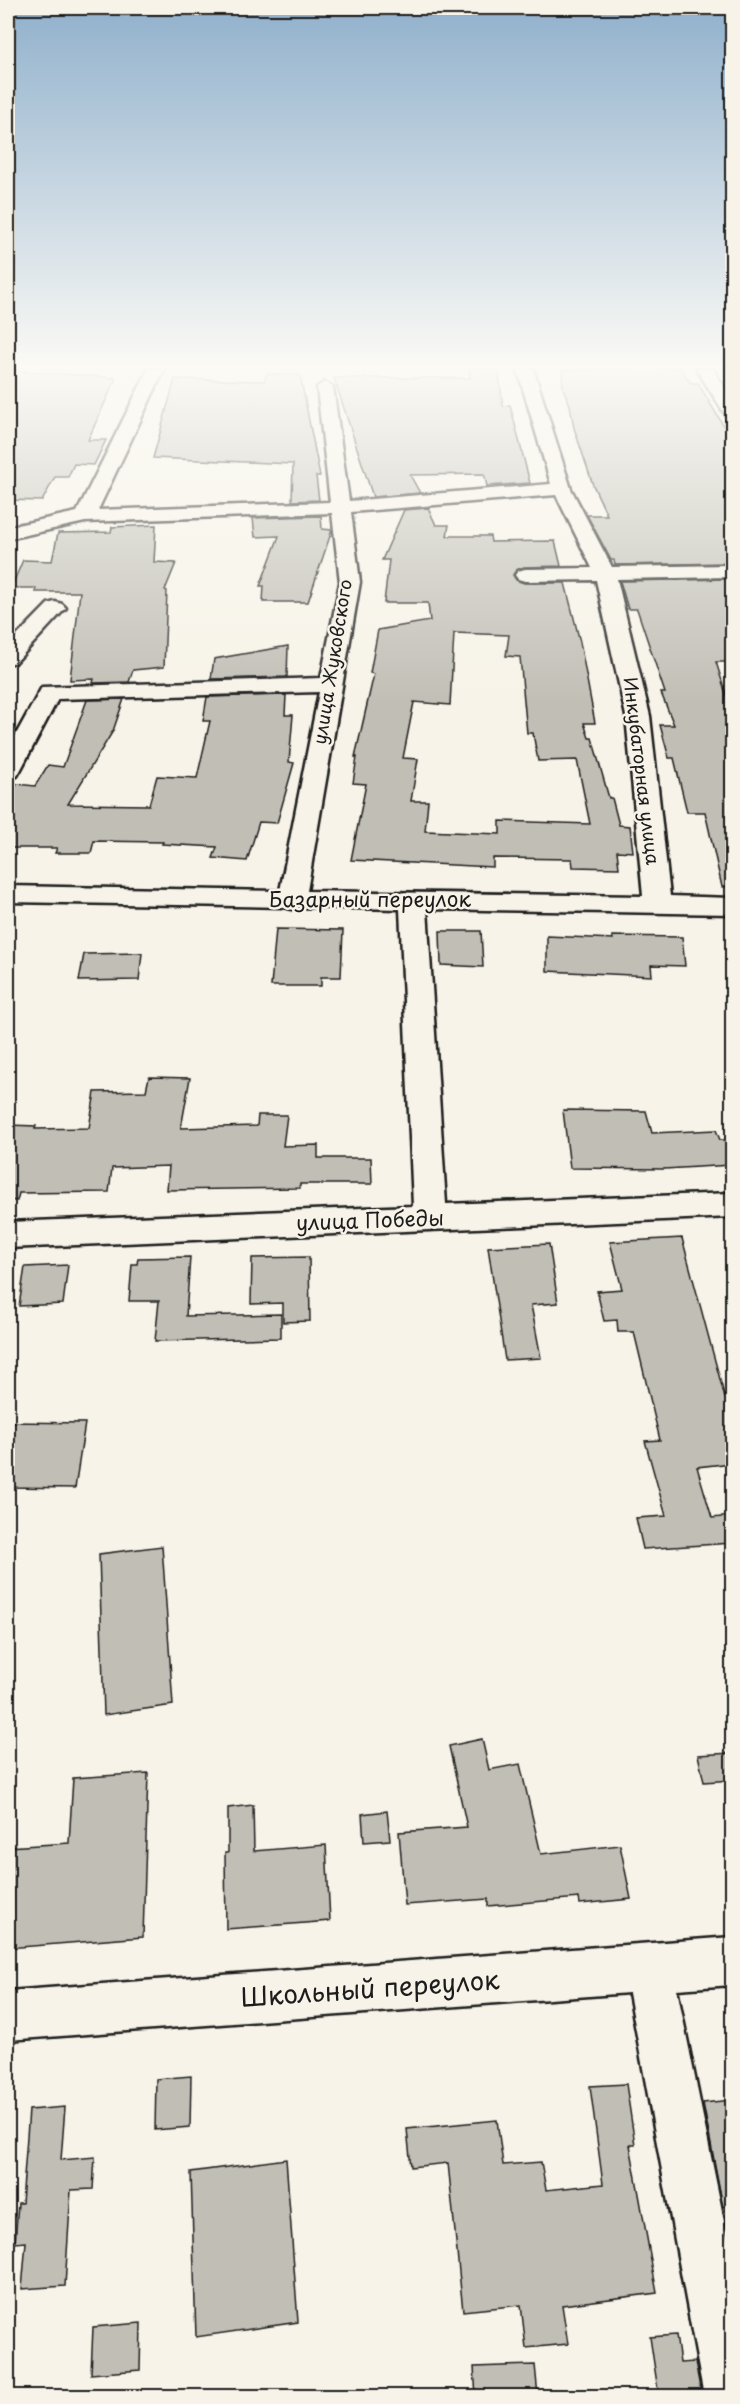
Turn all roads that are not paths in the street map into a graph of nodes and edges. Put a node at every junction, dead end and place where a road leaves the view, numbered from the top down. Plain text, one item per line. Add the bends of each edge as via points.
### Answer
1 (102, 480) edge
2 (337, 480) edge
3 (559, 480) edge
4 (562, 489) junction
5 (340, 507) junction
6 (85, 516) junction
7 (8, 533) edge
8 (732, 571) edge
9 (605, 573) junction
10 (525, 575) dead end
11 (56, 608) dead end
12 (8, 657) edge
13 (331, 685) junction
14 (8, 771) edge
15 (8, 894) edge
16 (413, 899) junction
17 (292, 901) junction
18 (657, 904) junction
19 (732, 906) edge
20 (732, 1205) edge
21 (430, 1219) junction
22 (8, 1235) edge
23 (732, 1961) edge
24 (649, 1969) junction
25 (8, 2016) edge
26 (732, 2397) edge

1 - 6 street
2 - 5 street, улица Жуковского
3 - 4 street, Инкубаторная улица
4 - 5 street
4 - 9 street, Инкубаторная улица
5 - 6 street
5 - 13 street, улица Жуковского via 350,582
6 - 7 street
8 - 9 street
9 - 10 street
9 - 18 street, Инкубаторная улица via 638,716
11 - 12 street
13 - 14 street via 51,692
13 - 17 street, улица Жуковского
15 - 17 street, Базарный переулок
16 - 17 street, Базарный переулок
16 - 18 street, Базарный переулок
16 - 21 street
18 - 19 street, Базарный переулок
20 - 21 street, улица Победы
21 - 22 street, улица Победы
23 - 24 street, Школьный переулок
24 - 25 street, Школьный переулок
24 - 26 street

